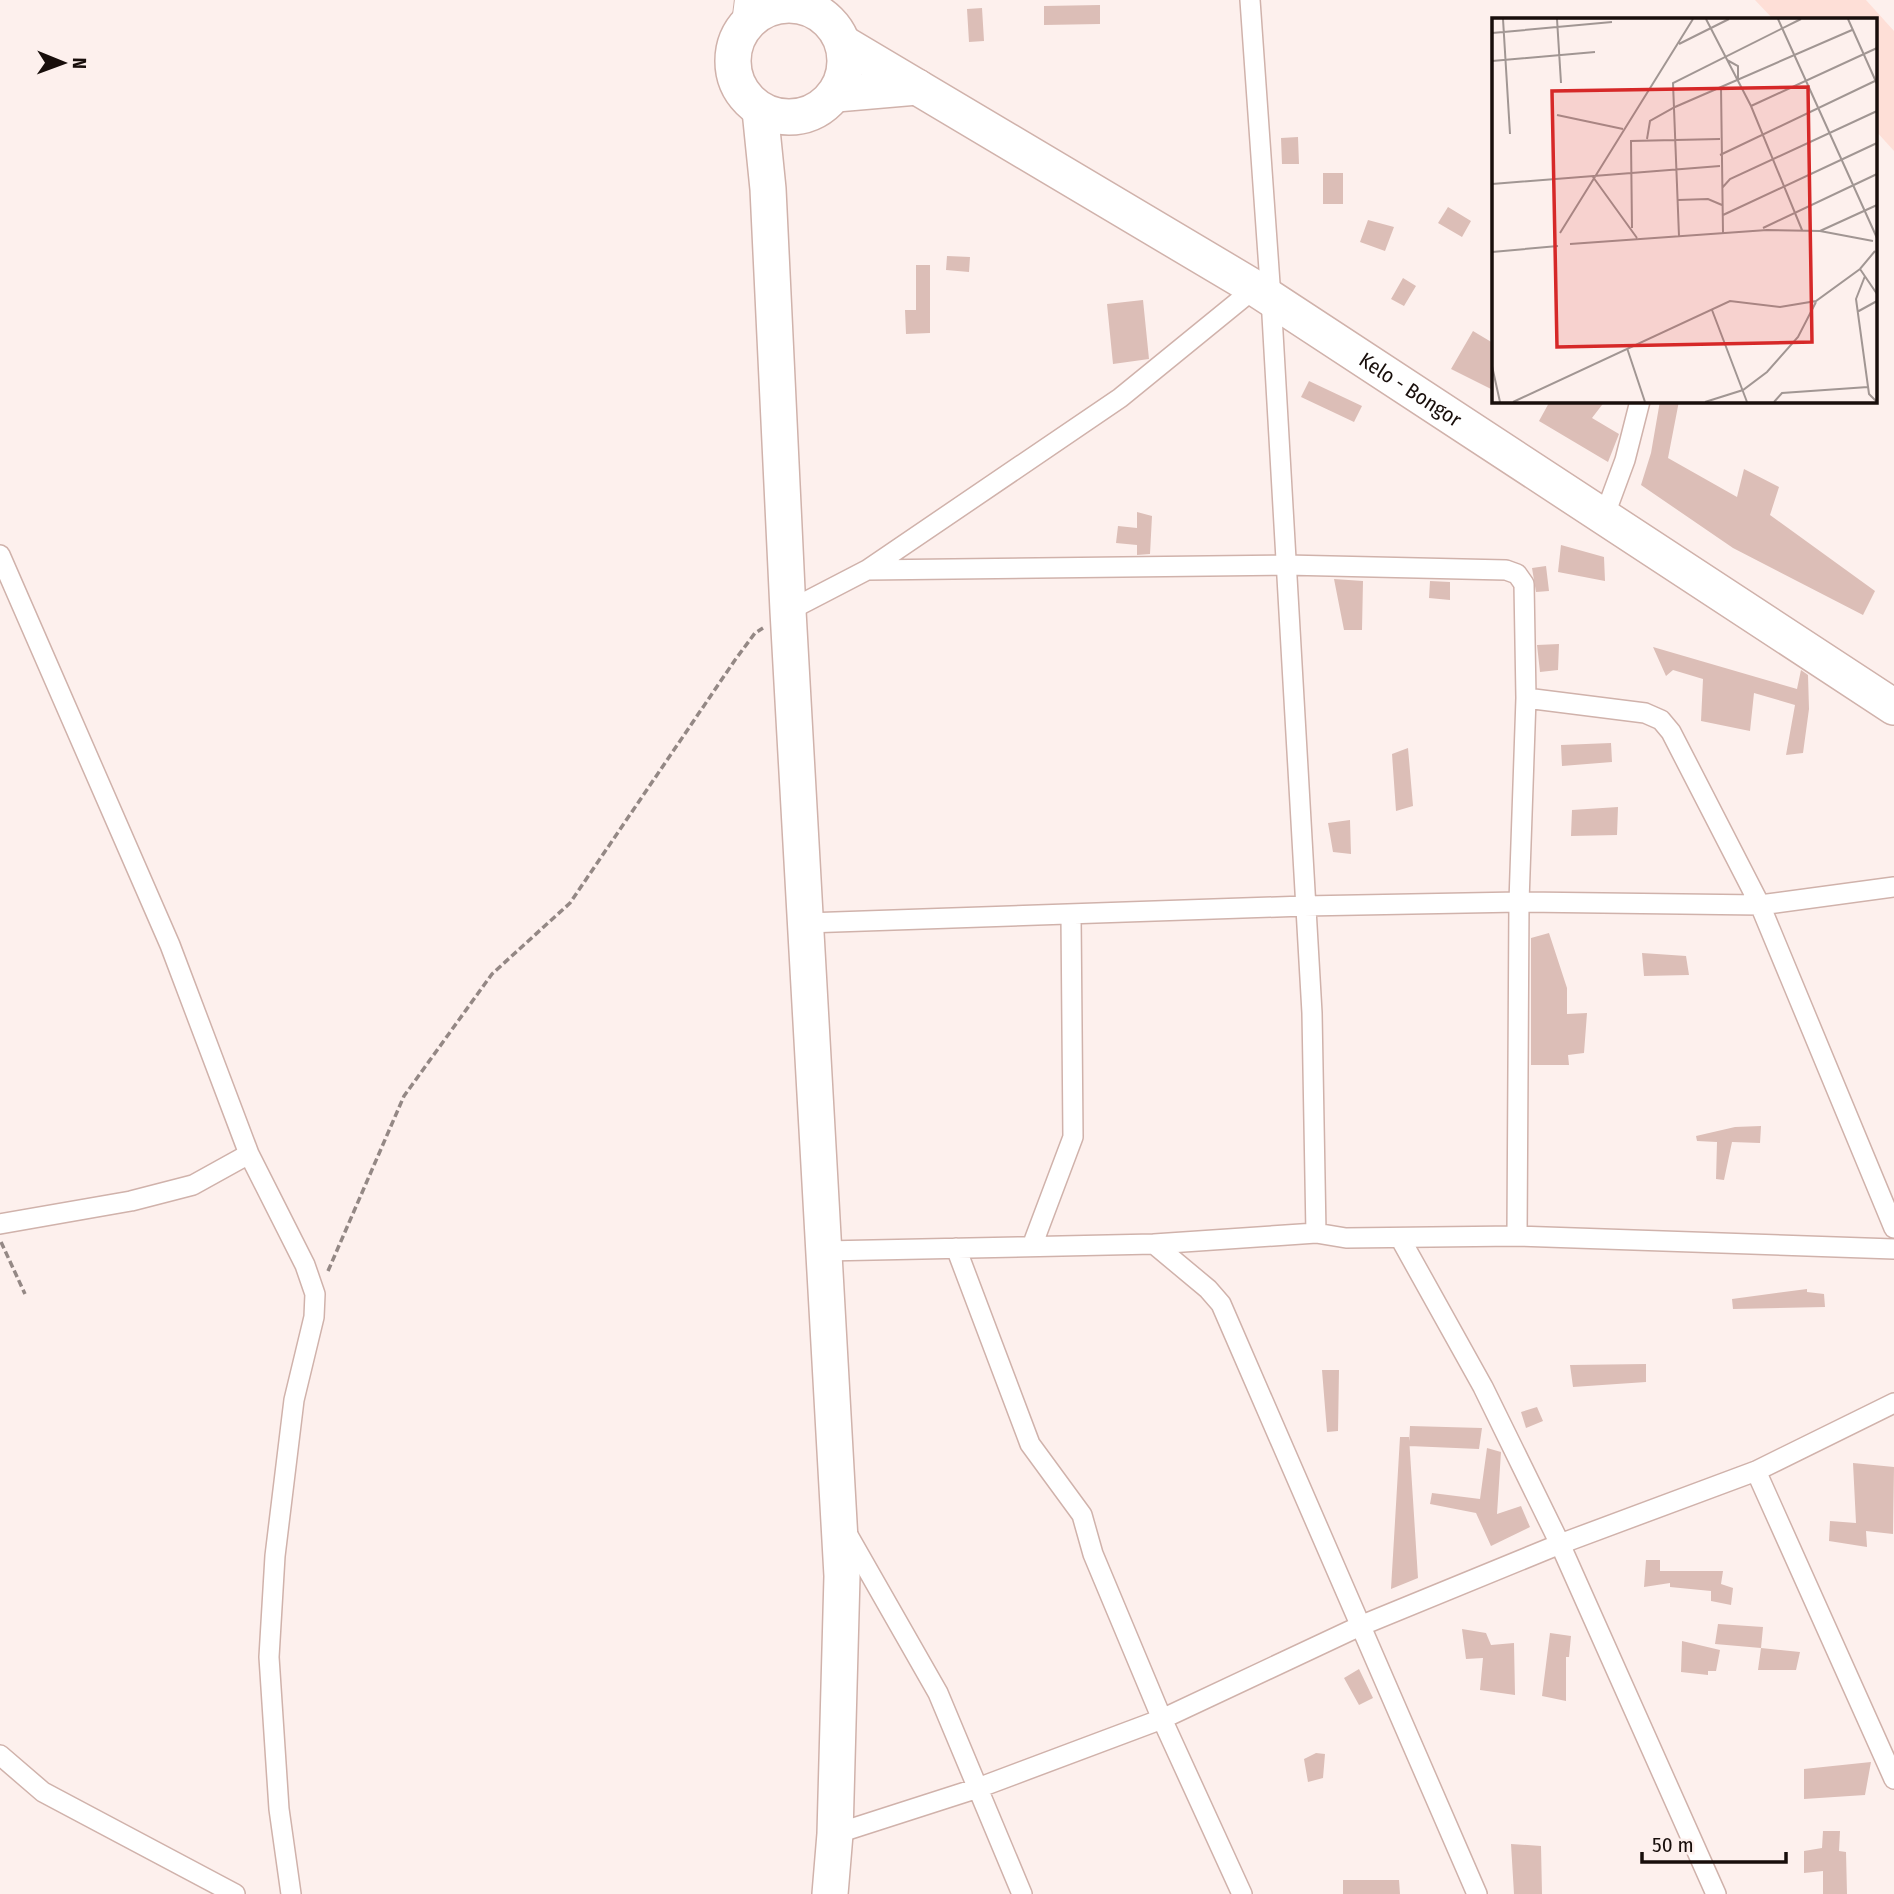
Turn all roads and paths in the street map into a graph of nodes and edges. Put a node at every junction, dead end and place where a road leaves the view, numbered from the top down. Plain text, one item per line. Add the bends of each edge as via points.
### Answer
1 (1250, 0) edge
2 (789, 2) edge
3 (748, 12) edge
4 (843, 43) junction
5 (917, 88) junction
6 (836, 94) junction
7 (760, 110) junction
8 (803, 117) junction
9 (768, 189) junction
10 (1263, 293) junction
11 (1640, 402) edge
12 (1604, 517) junction
13 (0, 555) edge
14 (1286, 565) junction
15 (867, 570) junction
16 (788, 611) junction
17 (1526, 698) junction
18 (1894, 707) edge
19 (1894, 887) edge
20 (1519, 902) junction
21 (1760, 905) junction
22 (1304, 906) junction
23 (1071, 916) junction
24 (806, 923) junction
25 (249, 1154) junction
26 (0, 1224) edge
27 (1894, 1227) edge
28 (1316, 1233) junction
29 (1517, 1236) junction
30 (1400, 1238) junction
31 (0, 1240) edge
32 (1154, 1244) junction
33 (1032, 1247) junction
34 (956, 1248) junction
35 (1894, 1249) edge
36 (825, 1251) junction
37 (25, 1294) dead end
38 (316, 1294) junction
39 (1894, 1403) edge
40 (1756, 1471) junction
41 (839, 1520) junction
42 (1560, 1544) junction
43 (1360, 1626) junction
44 (1162, 1719) junction
45 (0, 1755) edge
46 (1894, 1779) edge
47 (978, 1788) junction
48 (835, 1834) junction
49 (235, 1894) edge
50 (291, 1894) edge
51 (830, 1894) edge
52 (1022, 1894) edge
53 (1242, 1894) edge
54 (1477, 1894) edge
55 (1716, 1894) edge

1 - 10 street
2 - 3 highway
2 - 4 highway via 823,15
3 - 7 highway via 733,63 736,81
4 - 5 highway, Kelo - Bongor
4 - 6 highway via 844,78
5 - 6 highway
5 - 10 highway, Kelo - Bongor
6 - 8 highway
7 - 8 highway
7 - 9 highway
8 - 9 highway
9 - 16 highway
10 - 12 highway, Kelo - Bongor
10 - 14 street
10 - 15 street via 1120,398
11 - 12 street
12 - 18 highway, Kelo - Bongor
13 - 25 street via 170,945
14 - 15 street
14 - 17 street via 1506,570 1517,574 1524,584
14 - 22 street
15 - 16 street
16 - 24 highway
16 - 38 path via 755,633 570,902 492,974 454,1023 404,1096
17 - 20 street
17 - 21 street via 1645,713 1661,720
19 - 21 street
20 - 21 street
20 - 22 street
20 - 29 street
21 - 27 street
22 - 23 street
22 - 28 street via 1313,1039
23 - 24 street
23 - 33 street via 1073,1138
24 - 36 highway
25 - 26 street via 193,1185
25 - 38 street
28 - 30 street
28 - 32 street
29 - 30 street
29 - 35 street
30 - 42 street via 1483,1387
31 - 37 path
32 - 33 street
32 - 43 street via 1221,1304
33 - 34 street
34 - 36 street
34 - 44 street via 1030,1444 1082,1515 1093,1554
36 - 41 highway
38 - 50 street via 294,1400 275,1556 269,1657 279,1809
39 - 40 street
40 - 42 street
40 - 46 street
41 - 47 street via 939,1693
41 - 48 highway via 842,1576
42 - 43 street
42 - 55 street
43 - 44 street
43 - 54 street
44 - 47 street
44 - 53 street
45 - 49 street via 43,1792
47 - 48 street
47 - 52 street
48 - 51 highway

